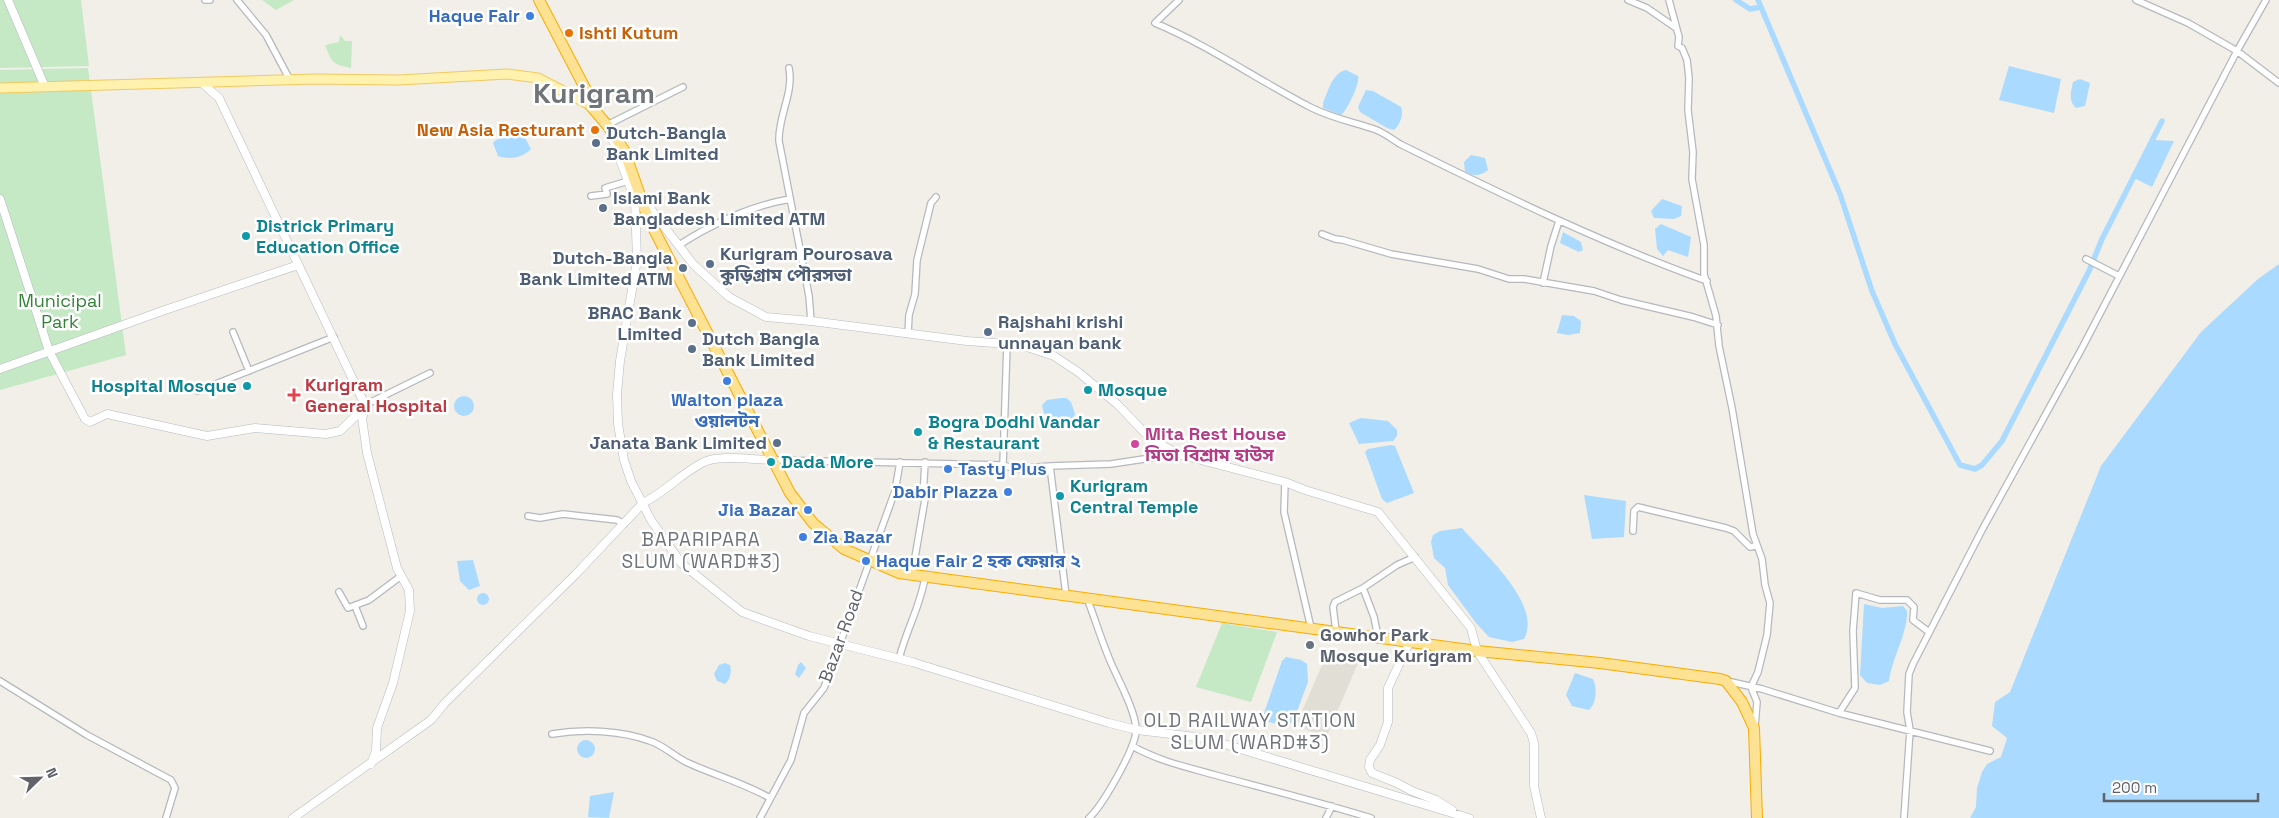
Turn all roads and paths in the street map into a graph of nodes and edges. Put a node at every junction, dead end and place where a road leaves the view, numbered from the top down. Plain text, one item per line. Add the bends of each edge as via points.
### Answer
1 (8, 0) edge
2 (205, 0) edge
3 (210, 0) edge
4 (237, 0) edge
5 (539, 0) edge
6 (1179, 0) edge
7 (1628, 0) edge
8 (1669, 0) edge
9 (2136, 0) edge
10 (2266, 0) edge
11 (1676, 28) junction
12 (2237, 50) junction
13 (789, 68) dead end
14 (290, 80) junction
15 (202, 82) junction
16 (223, 82) junction
17 (2279, 84) edge
18 (0, 88) edge
19 (45, 88) junction
20 (683, 88) dead end
21 (219, 98) junction
22 (590, 105) junction
23 (607, 125) junction
24 (628, 181) junction
25 (591, 196) dead end
26 (642, 197) junction
27 (936, 197) dead end
28 (0, 199) edge
29 (790, 199) junction
30 (1559, 221) junction
31 (1322, 234) dead end
32 (679, 245) junction
33 (2086, 259) dead end
34 (298, 264) junction
35 (2119, 276) junction
36 (1707, 281) junction
37 (1544, 283) junction
38 (811, 321) junction
39 (1718, 325) junction
40 (233, 332) dead end
41 (908, 334) junction
42 (334, 337) junction
43 (1007, 344) junction
44 (49, 351) junction
45 (0, 369) edge
46 (249, 372) junction
47 (430, 373) dead end
48 (198, 391) dead end
49 (366, 406) junction
50 (1178, 454) junction
51 (772, 460) junction
52 (900, 462) junction
53 (925, 462) junction
54 (1003, 465) junction
55 (1050, 466) junction
56 (1285, 482) junction
57 (643, 503) junction
58 (528, 516) dead end
59 (624, 524) junction
60 (1633, 531) dead end
61 (1756, 546) junction
62 (1416, 557) junction
63 (870, 560) junction
64 (912, 575) junction
65 (401, 576) junction
66 (925, 576) junction
67 (1363, 588) junction
68 (339, 592) dead end
69 (1066, 595) junction
70 (1087, 598) junction
71 (355, 606) junction
72 (363, 626) dead end
73 (1311, 628) junction
74 (1336, 631) junction
75 (1929, 632) junction
76 (1378, 637) junction
77 (1410, 641) junction
78 (840, 644) junction
79 (1477, 650) junction
80 (899, 659) junction
81 (0, 681) edge
82 (1726, 681) junction
83 (1751, 687) junction
84 (1839, 713) junction
85 (1754, 728) junction
86 (1137, 730) junction
87 (1910, 730) junction
88 (552, 734) dead end
89 (1132, 746) junction
90 (1990, 751) dead end
91 (371, 764) junction
92 (770, 798) junction
93 (1332, 806) junction
94 (1459, 815) junction
95 (166, 818) edge
96 (293, 818) edge
97 (760, 818) edge
98 (1089, 818) edge
99 (1326, 818) edge
100 (1370, 818) edge
101 (1469, 818) edge
102 (1541, 818) edge
103 (1757, 818) edge
104 (1904, 818) edge

1 - 19 street
2 - 3 street
4 - 14 street via 266,35
5 - 22 highway via 586,90
6 - 30 street via 1155,23 1210,48 1315,110 1375,129
7 - 11 street via 1647,8
8 - 11 street
9 - 12 street
10 - 12 street
11 - 36 street via 1678,46 1686,57 1689,78 1692,179 1702,224
12 - 17 street
12 - 35 street
13 - 29 street via 790,87 779,130
14 - 16 main road
14 - 22 main road via 399,80 507,74 538,78
15 - 16 main road
15 - 19 main road
15 - 21 street
16 - 21 street
18 - 19 main road
20 - 23 street
21 - 34 street
22 - 23 highway
23 - 24 street
23 - 26 highway via 624,150
24 - 25 street via 605,188 607,194
24 - 57 street via 635,200 637,260 620,361 618,424 624,460
26 - 32 street
26 - 51 highway via 648,218
27 - 41 street via 931,203 917,260
28 - 44 street
29 - 32 street via 726,218
29 - 38 street
30 - 36 street
30 - 37 street
31 - 37 street via 1391,254 1478,269 1509,279 1524,278
32 - 38 street via 693,264 744,305 766,317
33 - 35 street
34 - 42 street
34 - 44 street
35 - 75 street
36 - 39 street
37 - 39 street via 1594,290
38 - 41 street
39 - 61 street via 1719,346
40 - 46 street
41 - 43 street
42 - 46 street
42 - 49 street
43 - 50 street via 1054,356 1117,404 1144,432
43 - 54 street
44 - 45 street
44 - 49 street via 85,419 90,422 107,414 207,436 255,428 326,434 340,431
46 - 48 street
47 - 49 street
49 - 65 street via 362,418 367,453 396,568
50 - 55 street via 1111,464
50 - 56 street
51 - 52 street
51 - 57 street via 703,462
51 - 63 highway via 790,493 813,523 844,549
52 - 53 street
52 - 63 street, Bazar Road via 895,491
53 - 54 street
53 - 64 street via 925,499
54 - 55 street via 1016,468
55 - 69 street
56 - 62 street via 1378,512
56 - 73 street via 1284,512
57 - 59 street
57 - 78 street via 681,563 742,612
58 - 59 street via 540,518 563,514 617,520
59 - 91 street via 431,720
60 - 61 street via 1634,511 1638,507 1726,528 1734,531 1750,547
61 - 83 street via 1762,559 1770,616 1758,672
62 - 67 street via 1397,565
62 - 79 street via 1471,628
63 - 64 highway
63 - 78 street, Bazar Road
64 - 66 highway
65 - 71 street via 369,600
65 - 91 street via 409,590 410,611 393,683 377,728 376,751
66 - 69 highway
66 - 80 street via 922,597 905,635
67 - 74 street via 1335,602
67 - 76 street
68 - 71 street via 345,606
69 - 70 highway
70 - 73 highway
70 - 86 street
71 - 72 street
73 - 74 highway
74 - 76 highway
75 - 84 street via 1916,624 1912,618 1914,607 1907,600 1880,600 1856,593 1853,631 1855,688
75 - 87 street via 1909,674 1907,712
76 - 77 highway
77 - 79 highway
77 - 94 street via 1388,688 1388,722 1369,767 1376,775 1436,800
78 - 80 street
78 - 92 street, Bazar Road via 824,688 804,713 791,760
79 - 82 highway via 1710,676
79 - 102 street via 1531,733 1534,786
80 - 86 street
81 - 95 street via 101,744 171,780 175,788
82 - 83 street
82 - 85 highway via 1742,702
83 - 84 street
83 - 85 street via 1757,702
84 - 87 street
85 - 103 highway
86 - 89 street
86 - 94 street via 1204,738
87 - 90 street
87 - 104 street
88 - 92 street via 574,731 652,741 686,762
89 - 93 street via 1153,758 1185,768
89 - 98 street via 1109,793
91 - 96 street
92 - 97 street, Bazar Road
93 - 99 street
93 - 100 street
94 - 101 street

